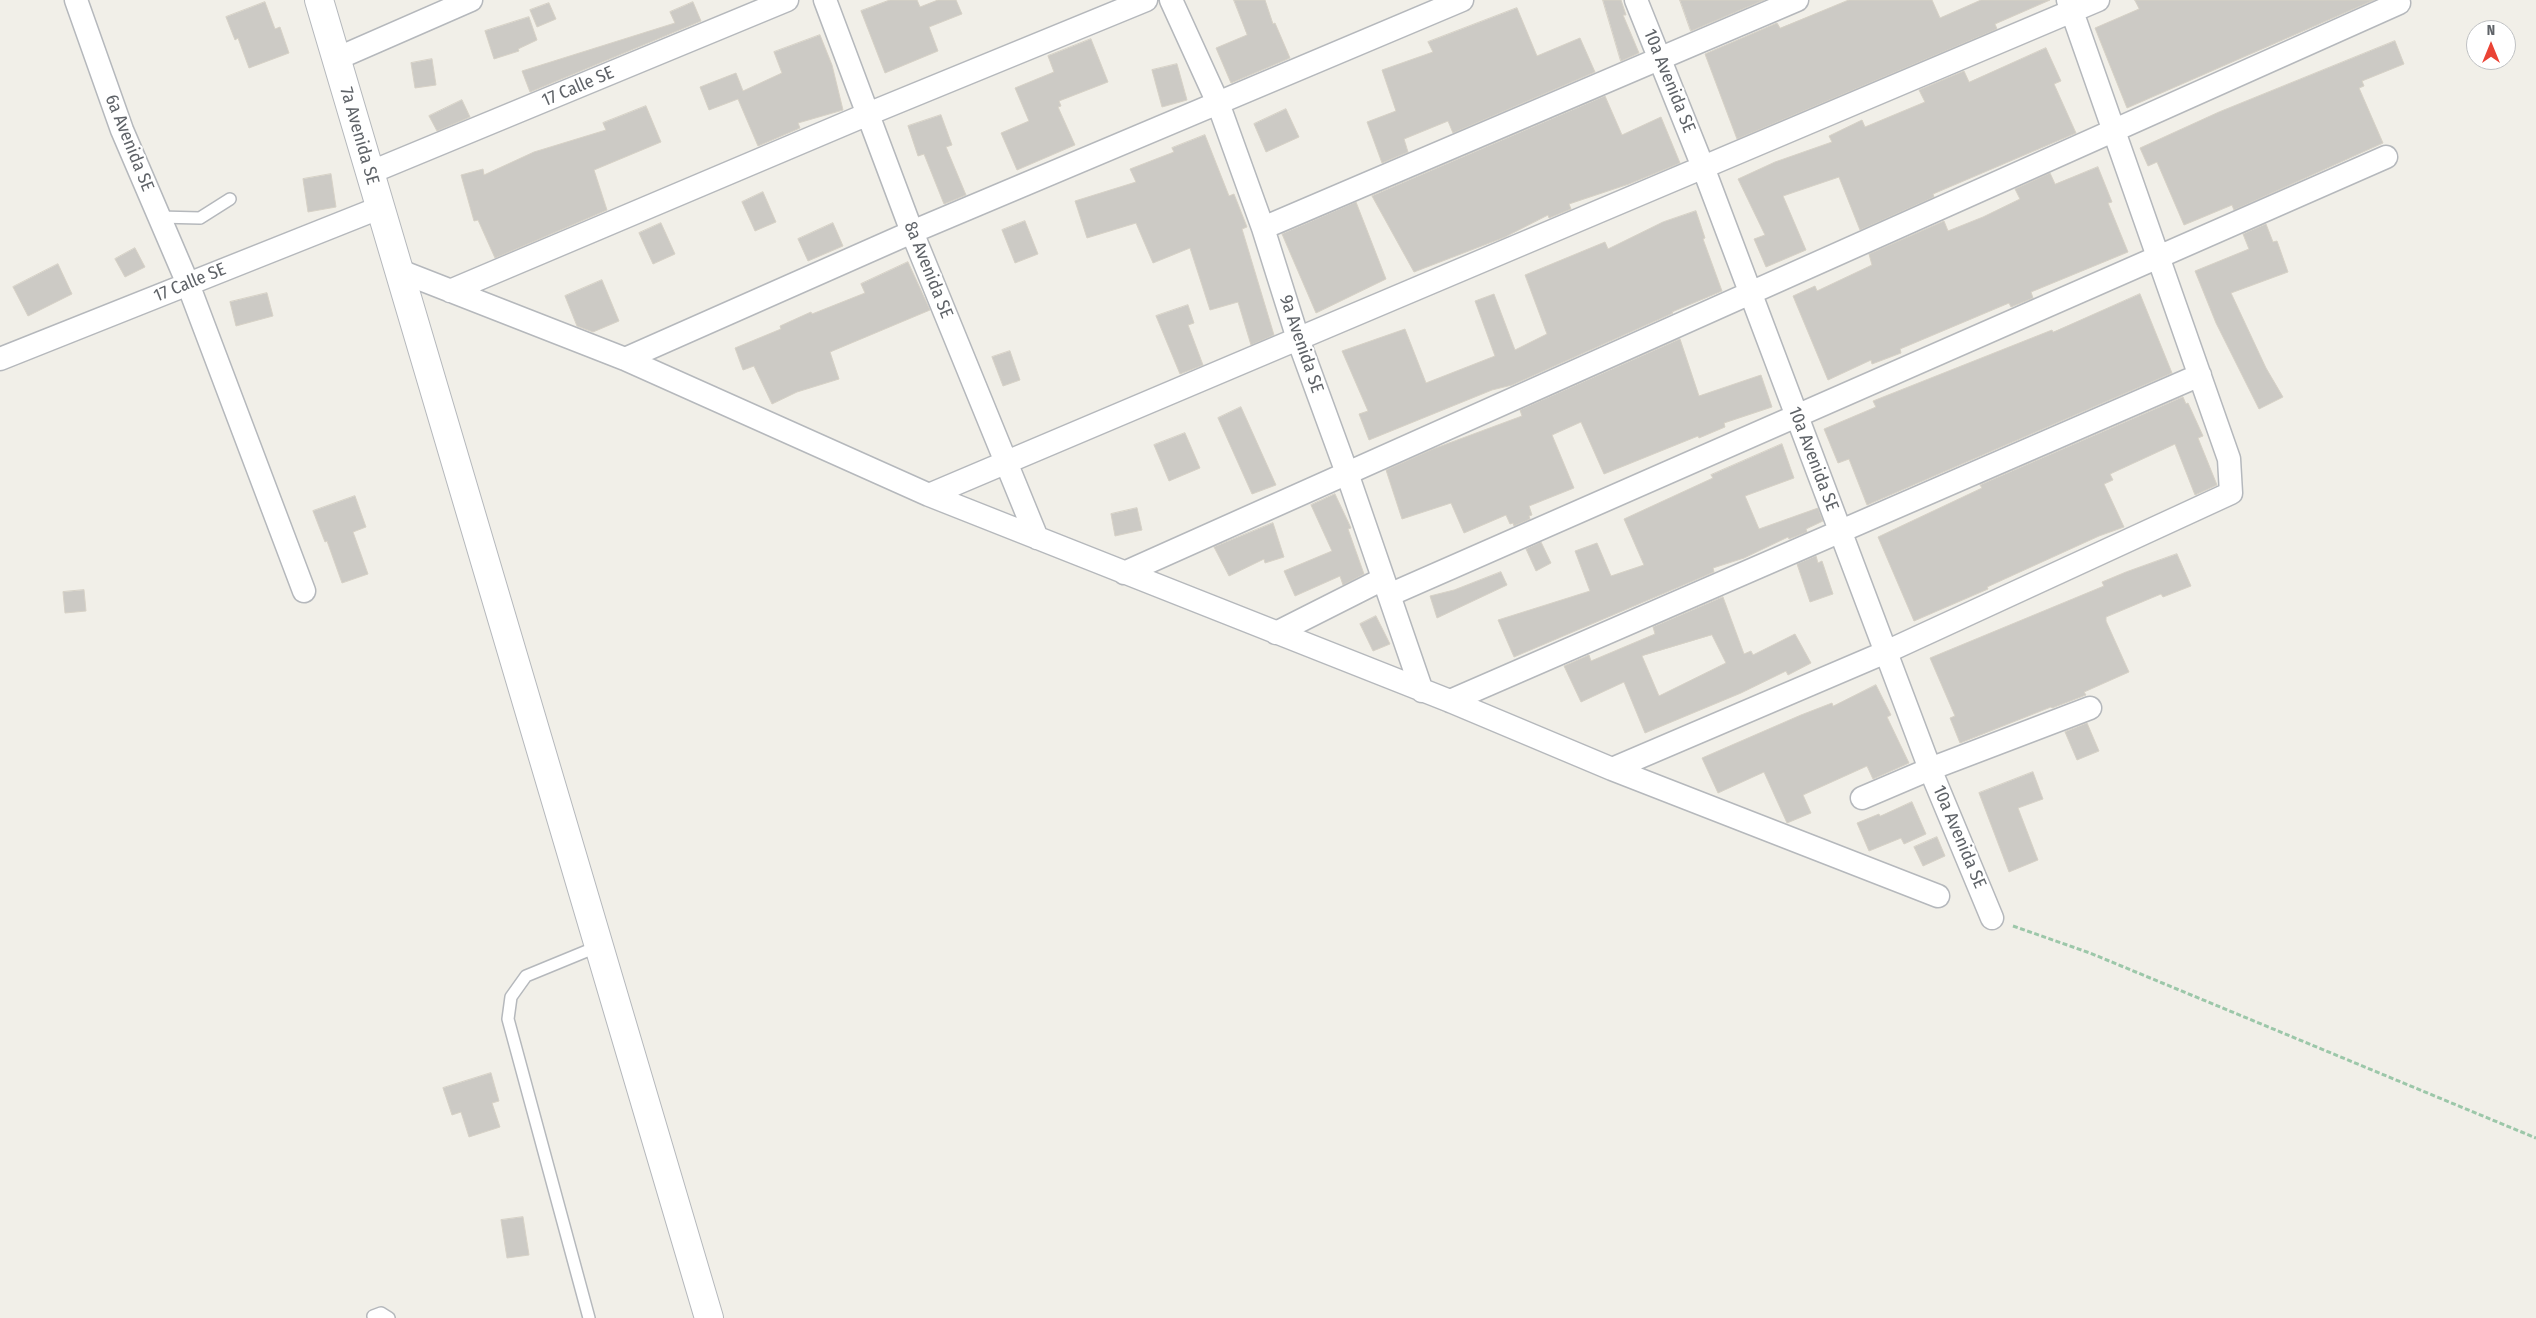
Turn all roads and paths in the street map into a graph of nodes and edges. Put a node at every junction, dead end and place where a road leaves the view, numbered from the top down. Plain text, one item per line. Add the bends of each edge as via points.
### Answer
1 (76, 0) edge
2 (319, 0) edge
3 (471, 0) edge
4 (787, 0) edge
5 (825, 0) edge
6 (1146, 0) edge
7 (1171, 0) edge
8 (1462, 0) edge
9 (1636, 0) edge
10 (1797, 0) edge
11 (2098, 0) edge
12 (2398, 2) edge
13 (2070, 6) edge
14 (336, 59) junction
15 (1659, 59) junction
16 (1218, 103) junction
17 (868, 114) junction
18 (2114, 131) junction
19 (2386, 157) dead end
20 (1703, 167) junction
21 (370, 174) junction
22 (230, 199) dead end
23 (379, 208) junction
24 (159, 217) junction
25 (1263, 228) junction
26 (912, 232) junction
27 (2158, 256) junction
28 (400, 271) junction
29 (188, 284) junction
30 (450, 291) junction
31 (1751, 293) junction
32 (1298, 339) junction
33 (0, 359) edge
34 (625, 359) junction
35 (2200, 374) junction
36 (1797, 416) junction
37 (1007, 462) junction
38 (1347, 473) junction
39 (929, 495) junction
40 (1841, 532) junction
41 (1038, 538) junction
42 (1124, 572) junction
43 (1386, 587) junction
44 (304, 591) dead end
45 (1276, 633) junction
46 (1886, 652) junction
47 (1422, 691) junction
48 (1450, 702) junction
49 (2090, 708) dead end
50 (1612, 769) junction
51 (1930, 769) junction
52 (1862, 798) dead end
53 (1938, 896) dead end
54 (1992, 918) joint
55 (599, 946) junction
56 (2536, 1138) edge
57 (373, 1316) dead end
58 (389, 1318) edge
59 (589, 1318) edge
60 (709, 1318) edge

1 - 24 street, 6a Avenida SE via 122,130
2 - 14 street, 7a Avenida SE
3 - 14 street
4 - 21 street, 17 Calle SE
5 - 17 street, 8a Avenida SE
6 - 17 street
7 - 16 street, 9a Avenida SE
8 - 16 street
9 - 15 street, 10a Avenida SE
10 - 15 street
11 - 13 street
12 - 18 street
13 - 18 street
13 - 20 street
14 - 21 street, 7a Avenida SE
15 - 20 street, 10a Avenida SE
15 - 25 street
16 - 25 street, 9a Avenida SE
16 - 26 street
17 - 26 street, 8a Avenida SE
17 - 30 street
18 - 27 street
18 - 31 street
19 - 27 street
20 - 31 street, 10a Avenida SE
20 - 32 street
21 - 23 street, 7a Avenida SE
22 - 24 lane via 200,218
23 - 28 street, 7a Avenida SE
23 - 29 street, 17 Calle SE
24 - 29 street, 6a Avenida SE
25 - 32 street, 9a Avenida SE
26 - 34 street
26 - 37 street, 8a Avenida SE
27 - 35 street
27 - 36 street
28 - 30 street
28 - 55 street, 7a Avenida SE
29 - 33 street, 17 Calle SE
29 - 44 street, 6a Avenida SE
30 - 34 street
31 - 36 street, 10a Avenida SE
31 - 38 street
32 - 37 street
32 - 38 street, 9a Avenida SE
34 - 39 street
35 - 40 street
35 - 46 street via 2229,459 2232,493
36 - 40 street, 10a Avenida SE
36 - 43 street
37 - 39 street
37 - 41 street, 8a Avenida SE
38 - 42 street
38 - 43 street, 9a Avenida SE
39 - 41 street
40 - 46 street, 10a Avenida SE
40 - 48 street
41 - 42 street
42 - 45 street
43 - 45 street
43 - 47 street, 9a Avenida SE
45 - 47 street
46 - 50 street
46 - 51 street, 10a Avenida SE
47 - 48 street
48 - 50 street
49 - 51 street
50 - 53 street
51 - 52 street
51 - 54 street, 10a Avenida SE
54 - 56 path via 2090,953
55 - 59 lane via 526,976 511,997 508,1019
55 - 60 street, 7a Avenida SE
57 - 58 lane via 381,1313

